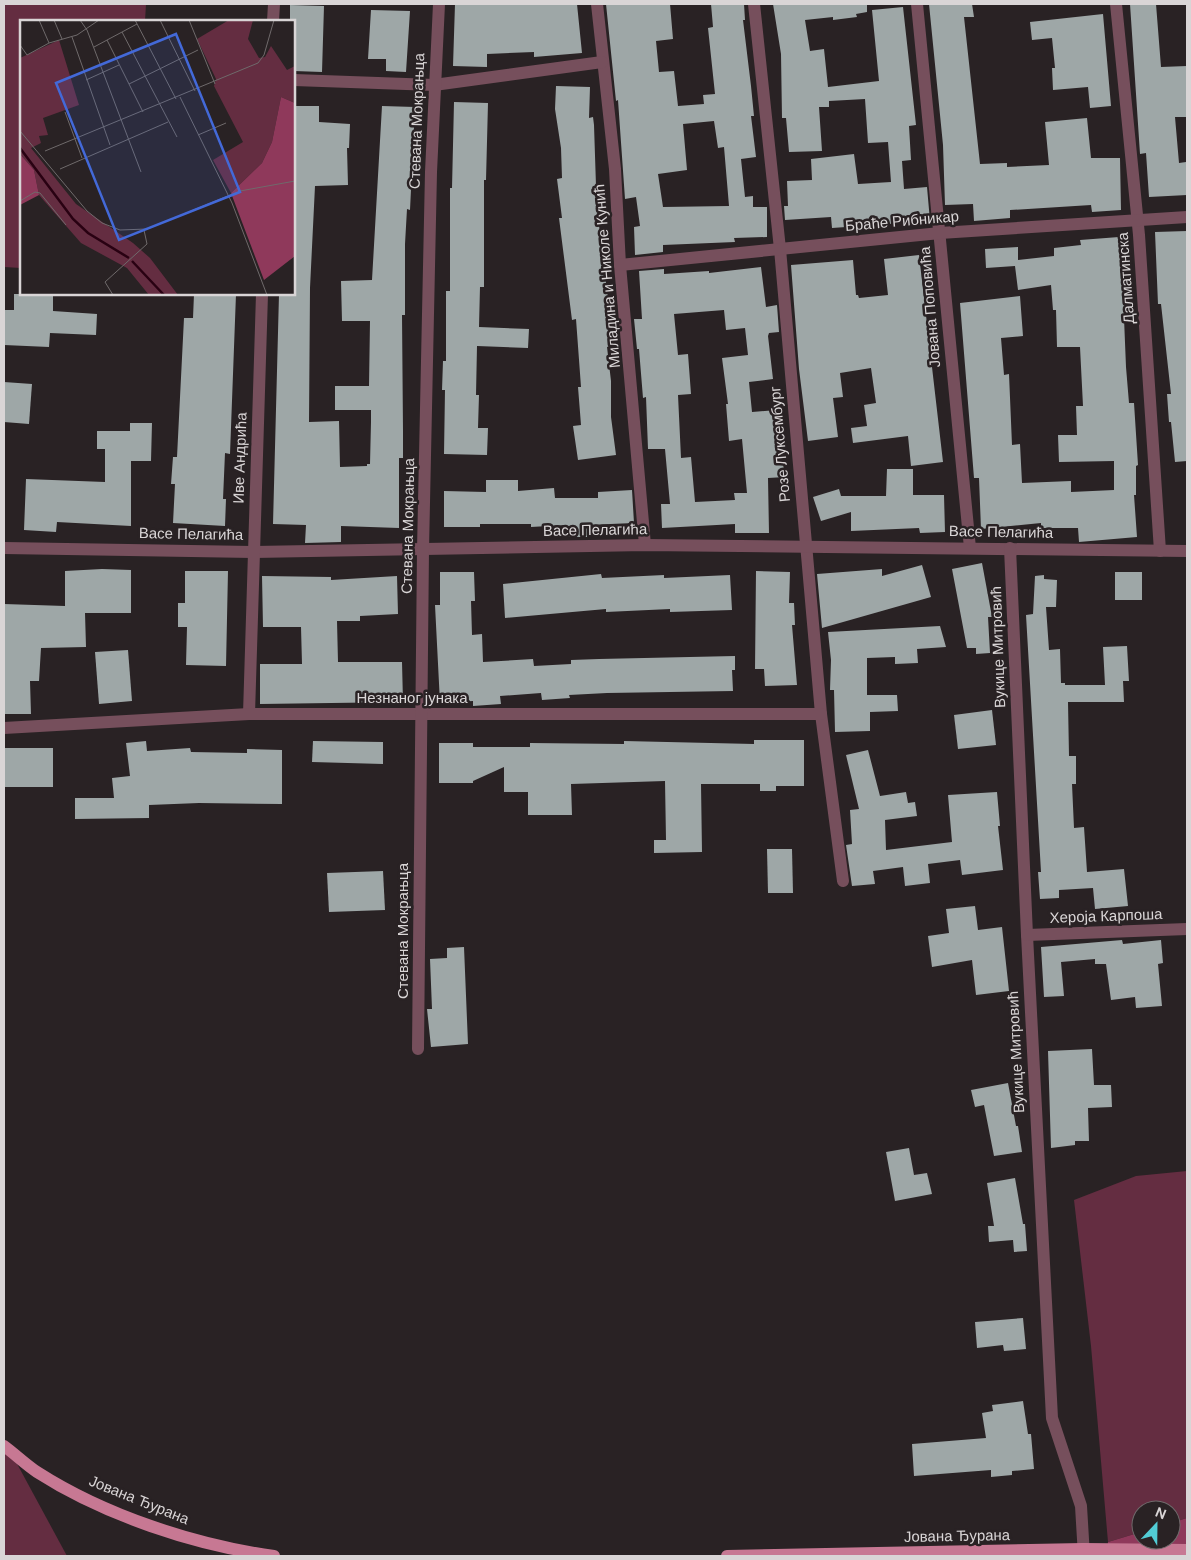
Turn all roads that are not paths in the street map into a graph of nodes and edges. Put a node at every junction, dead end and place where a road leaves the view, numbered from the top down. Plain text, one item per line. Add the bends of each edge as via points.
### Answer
1 (274, 4) edge
2 (439, 4) edge
3 (596, 4) edge
4 (754, 4) edge
5 (917, 4) edge
6 (1116, 4) edge
7 (273, 20) edge
8 (602, 62) junction
9 (295, 80) edge
10 (434, 85) junction
11 (1187, 217) edge
12 (1138, 220) junction
13 (940, 233) junction
14 (780, 249) junction
15 (620, 265) junction
16 (262, 295) edge
17 (645, 545) junction
18 (806, 547) junction
19 (4, 548) edge
20 (970, 548) junction
21 (1010, 548) junction
22 (423, 550) junction
23 (1160, 551) junction
24 (1187, 551) edge
25 (253, 552) junction
26 (249, 714) junction
27 (421, 714) junction
28 (821, 714) junction
29 (4, 728) edge
30 (843, 881) dead end
31 (1187, 929) edge
32 (1027, 935) junction
33 (418, 1049) dead end
34 (4, 1446) edge
35 (1187, 1550) edge
36 (1084, 1553) edge
37 (243, 1554) edge
38 (274, 1556) edge
39 (727, 1556) edge

1 - 7 street
2 - 10 street, Стевана Мокрањца
3 - 8 street, Миладина и Николе Кунић
4 - 14 street, Розе Луксембург
5 - 13 street, Јована Поповића
6 - 12 street, Далматинска
8 - 10 street
8 - 15 street, Миладина и Николе Кунић via 615,169
9 - 10 street
10 - 22 street, Стевана Мокрањца
11 - 12 street, Браће Рибникар
12 - 13 street, Браће Рибникар
12 - 23 street, Далматинска
13 - 14 street, Браће Рибникар
13 - 20 street, Јована Поповића
14 - 15 street, Браће Рибникар
14 - 18 street, Розе Луксембург
15 - 17 street, Миладина и Николе Кунић
16 - 25 street, Иве Андрића
17 - 18 street, Васе Пелагића
17 - 22 street, Васе Пелагића
18 - 20 street, Васе Пелагића
18 - 28 street, Розе Луксембург
19 - 25 street, Васе Пелагића
20 - 21 street, Васе Пелагића
21 - 23 street, Васе Пелагића
21 - 32 street, Вукице Митровић
22 - 25 street, Васе Пелагића
22 - 27 street, Стевана Мокрањца
23 - 24 street, Васе Пелагића
25 - 26 street, Иве Андрића
26 - 27 street, Незнаног јунака
26 - 29 street, Незнаног јунака
27 - 28 street, Незнаног јунака
27 - 33 street, Стевана Мокрањца
28 - 30 street, Розе Луксембург
31 - 32 street, Хероја Карпоша
32 - 36 street, Вукице Митровић via 1052,1418 1081,1506
34 - 37 main road, Јована Ђурана via 36,1471 93,1502 186,1537
35 - 36 main road, Јована Ђурана
36 - 39 main road, Јована Ђурана
37 - 38 main road, Јована Ђурана

